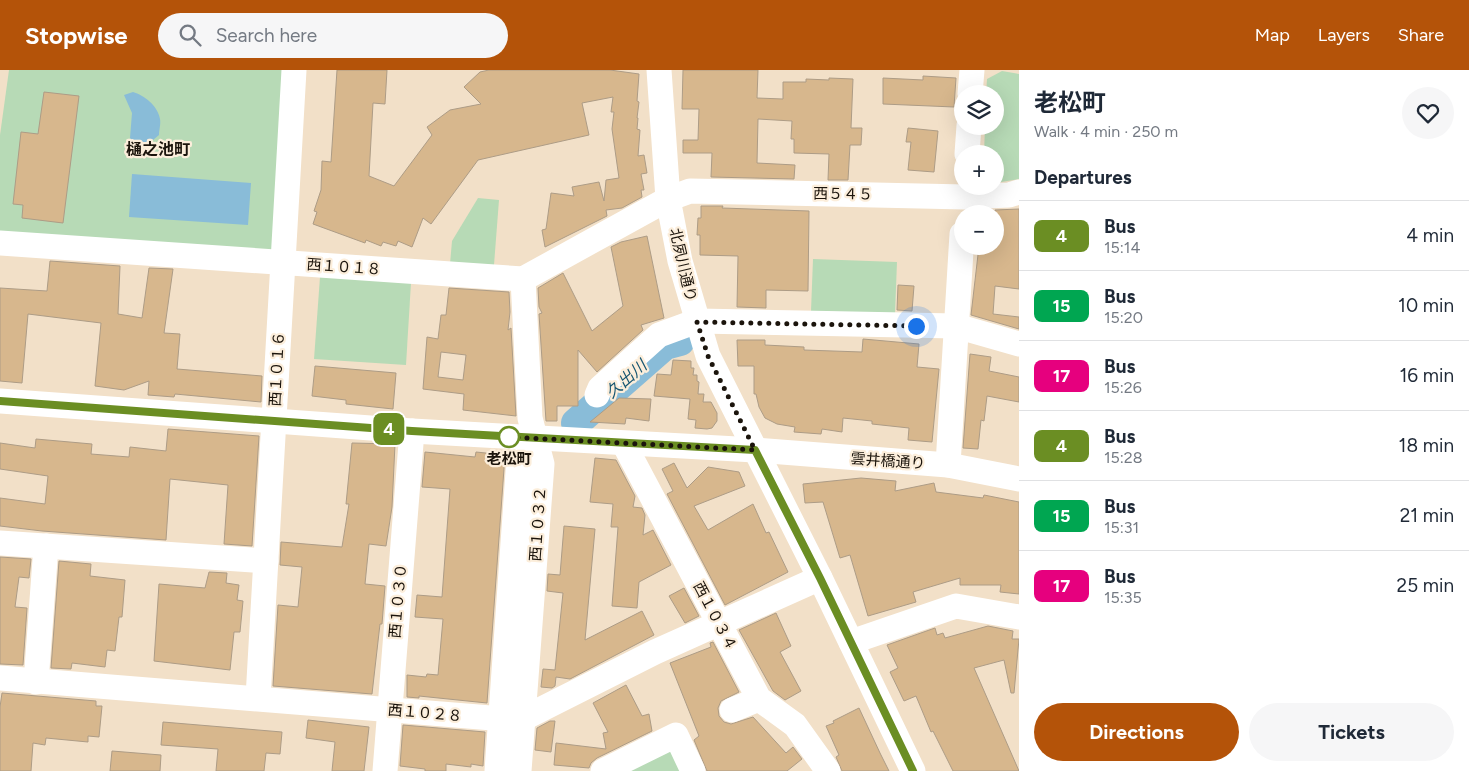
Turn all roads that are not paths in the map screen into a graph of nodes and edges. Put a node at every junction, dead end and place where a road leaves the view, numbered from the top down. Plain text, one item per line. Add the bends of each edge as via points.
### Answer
1 (294, 70) edge
2 (659, 70) edge
3 (972, 70) edge
4 (971, 85) edge
5 (1019, 192) edge
6 (668, 199) junction
7 (965, 199) edge
8 (0, 243) edge
9 (961, 255) edge
10 (283, 263) junction
11 (523, 279) junction
12 (697, 322) junction
13 (956, 326) junction
14 (1019, 344) edge
15 (597, 395) dead end
16 (0, 402) edge
17 (274, 420) junction
18 (412, 431) junction
19 (534, 438) junction
20 (624, 444) junction
21 (755, 450) junction
22 (948, 466) junction
23 (1019, 479) edge
24 (0, 543) edge
25 (46, 546) junction
26 (266, 561) junction
27 (820, 578) junction
28 (1019, 617) edge
29 (719, 623) junction
30 (851, 642) junction
31 (0, 678) edge
32 (36, 682) junction
33 (258, 698) junction
34 (759, 699) junction
35 (390, 710) junction
36 (732, 710) dead end
37 (511, 719) junction
38 (519, 770) edge
39 (385, 771) edge
40 (602, 771) edge
41 (693, 771) edge
42 (828, 771) edge
43 (913, 771) edge

1 - 10 street, 西１０１６
2 - 6 street, 北夙川通り
3 - 4 street
5 - 7 street, 西５４５
6 - 7 street, 西５４５ via 690,191
6 - 11 street
6 - 12 street, 北夙川通り via 680,261
8 - 10 street, 西１０１８
9 - 13 street
10 - 11 street, 西１０１８
10 - 17 street, 西１０１６
11 - 19 street, 西１０３２ via 530,418
12 - 13 street
12 - 15 street via 659,335 600,388
12 - 21 street, 北夙川通り via 708,356
13 - 14 street
13 - 22 street
16 - 17 street, 雲井橋通り
17 - 18 street, 雲井橋通り
17 - 26 street, 西１０１６
18 - 19 street, 雲井橋通り
18 - 35 street, 西１０３０
19 - 20 street, 雲井橋通り
19 - 37 street, 西１０３２ via 542,464
20 - 21 street, 雲井橋通り
20 - 29 street, 西１０３４
21 - 22 street, 雲井橋通り
21 - 27 street, 北夙川通り
22 - 23 street, 雲井橋通り
24 - 25 street
25 - 26 street
25 - 32 street
26 - 33 street, 西１０１６
27 - 29 street
27 - 30 street, 北夙川通り
28 - 30 street via 956,606
29 - 34 street, 西１０３４
29 - 37 street
30 - 43 street, 北夙川通り
31 - 32 street, 西１０２８
32 - 33 street, 西１０２８
33 - 35 street, 西１０２８
34 - 36 street
34 - 42 street, 西１０３４ via 795,724
35 - 37 street, 西１０２８
35 - 39 street, 西１０３０
37 - 38 street, 西１０３２
40 - 41 street via 676,735

